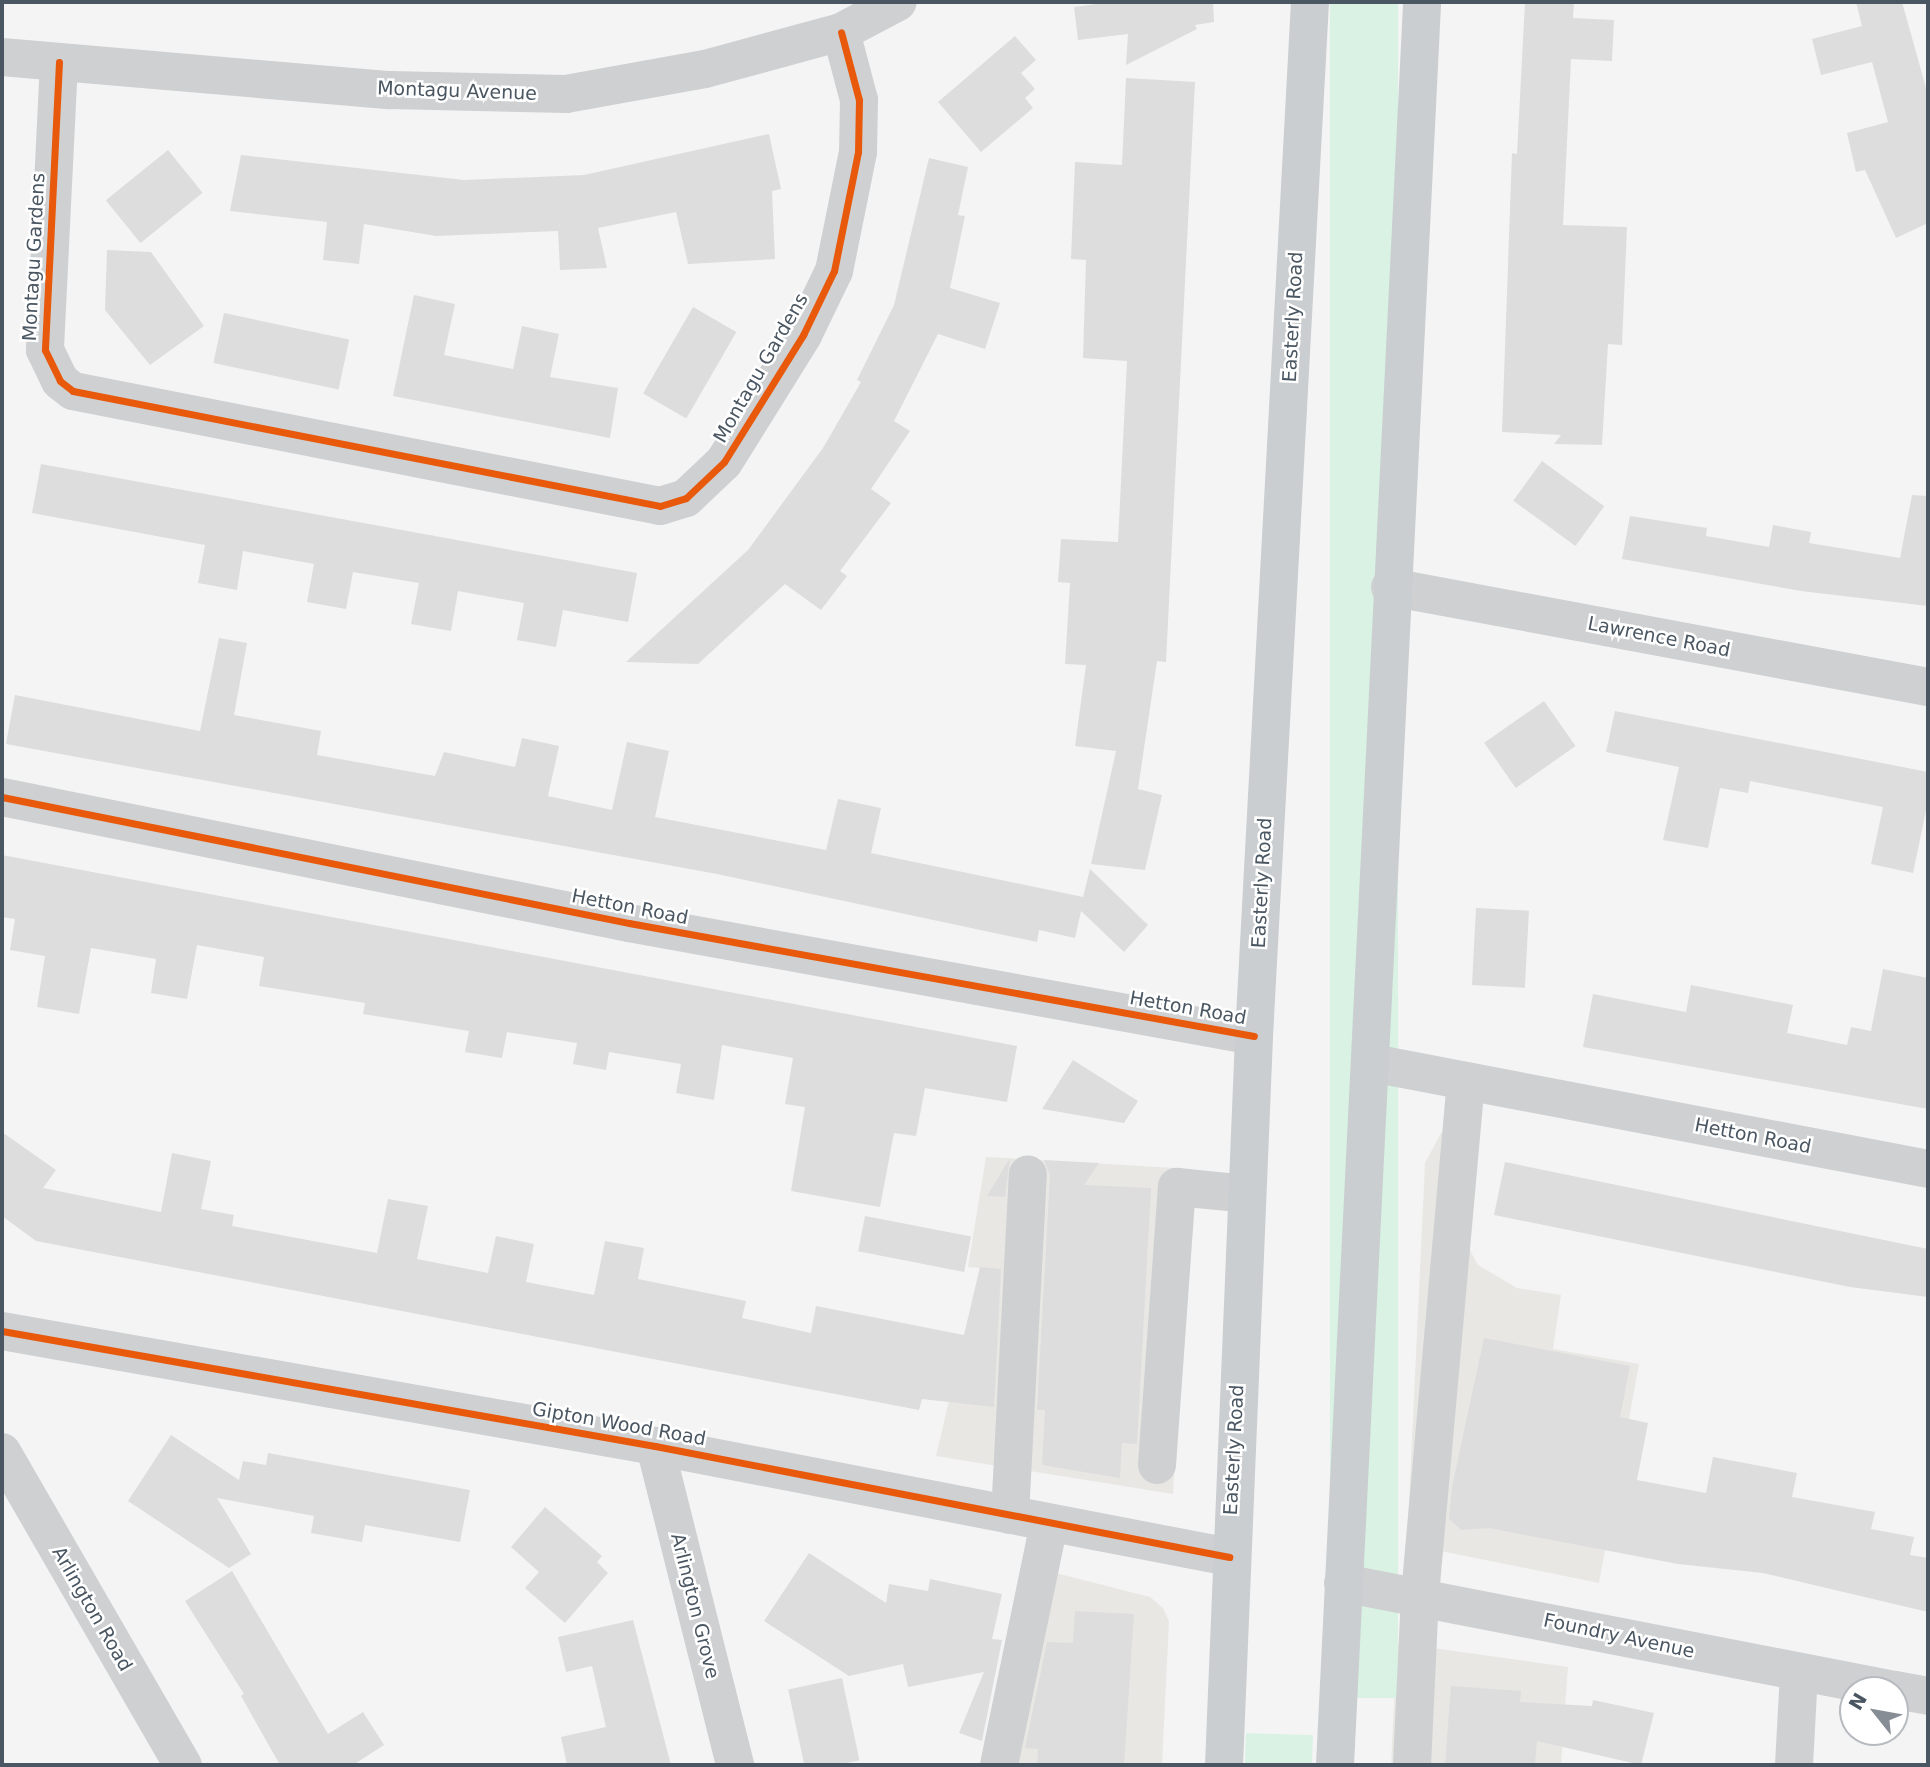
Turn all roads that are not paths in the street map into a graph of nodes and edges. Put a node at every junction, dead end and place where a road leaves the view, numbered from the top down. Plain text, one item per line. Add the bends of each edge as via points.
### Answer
1 (898, 2) edge
2 (1310, 2) edge
3 (1422, 2) edge
4 (841, 33) junction
5 (2, 57) edge
6 (59, 62) junction
7 (1390, 587) junction
8 (1928, 687) edge
9 (2, 797) edge
10 (1254, 1036) junction
11 (1372, 1063) junction
12 (1466, 1081) junction
13 (1928, 1169) edge
14 (1028, 1174) dead end
15 (1247, 1194) junction
16 (2, 1331) edge
17 (655, 1446) junction
18 (2, 1452) edge
19 (1157, 1465) dead end
20 (1010, 1515) junction
21 (1049, 1523) junction
22 (1229, 1558) junction
23 (1343, 1583) junction
24 (1420, 1595) junction
25 (1799, 1673) junction
26 (1839, 1680) edge
27 (1909, 1693) edge
28 (1928, 1696) edge
29 (183, 1765) edge
30 (735, 1765) edge
31 (999, 1765) edge
32 (1224, 1765) edge
33 (1335, 1765) edge
34 (1412, 1765) edge
35 (1794, 1765) edge

1 - 4 street, Montagu Avenue
2 - 10 main road, Easterly Road
3 - 7 main road
4 - 6 street, Montagu Avenue via 705,69 566,94 390,90
4 - 6 street, Montagu Gardens via 859,100 858,152 834,271 797,346 724,462 686,499 660,506 73,391 60,381 45,350
5 - 6 street, Montagu Avenue
7 - 8 street, Lawrence Road
7 - 11 main road
9 - 10 street, Hetton Road via 629,923
10 - 15 main road, Easterly Road
11 - 12 street, Hetton Road
11 - 23 main road
12 - 13 street, Hetton Road
12 - 24 street
14 - 20 street
15 - 19 street via 1177,1187
15 - 22 main road, Easterly Road
16 - 17 street, Gipton Wood Road
17 - 20 street, Gipton Wood Road
17 - 30 street, Arlington Grove
18 - 29 street, Arlington Road
20 - 21 street, Gipton Wood Road
21 - 22 street, Gipton Wood Road
21 - 31 street
22 - 32 main road, Easterly Road
23 - 24 street, Foundry Avenue
23 - 33 main road
24 - 25 street, Foundry Avenue
24 - 34 street
25 - 26 street, Foundry Avenue
25 - 35 street
27 - 28 street, Foundry Avenue

